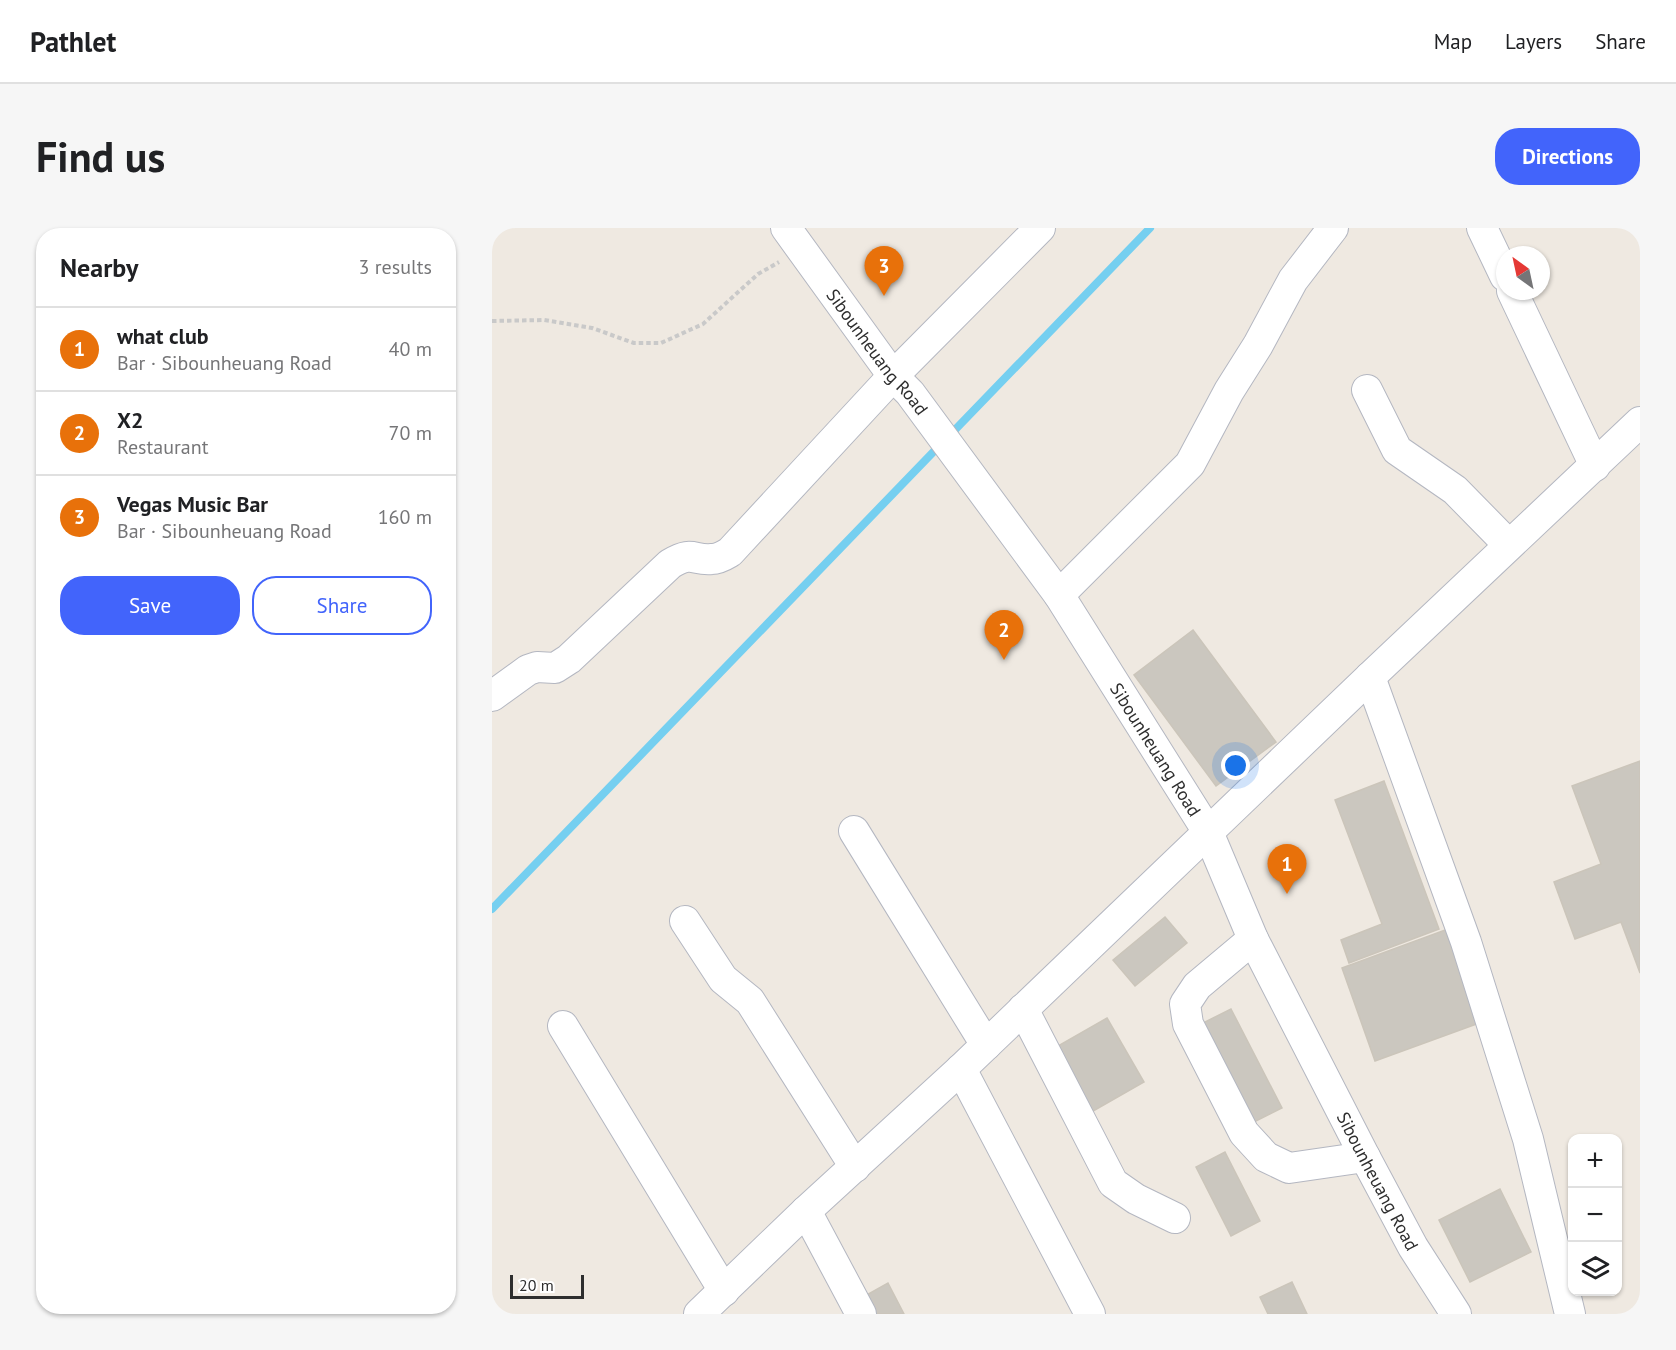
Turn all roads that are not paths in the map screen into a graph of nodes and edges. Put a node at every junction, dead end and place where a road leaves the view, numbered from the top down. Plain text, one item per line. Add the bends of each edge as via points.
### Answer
1 (1040, 228) edge
2 (1333, 228) edge
3 (1482, 228) edge
4 (793, 238) edge
5 (1496, 257) edge
6 (1516, 300) edge
7 (902, 384) junction
8 (1367, 390) dead end
9 (1640, 422) edge
10 (1595, 466) junction
11 (1509, 545) junction
12 (1059, 595) junction
13 (1370, 677) junction
14 (492, 696) edge
15 (854, 831) dead end
16 (1208, 832) junction
17 (685, 921) dead end
18 (1253, 939) junction
19 (1023, 1009) junction
20 (563, 1026) dead end
21 (986, 1045) junction
22 (961, 1069) junction
23 (1365, 1157) junction
24 (855, 1167) junction
25 (806, 1211) junction
26 (1174, 1218) dead end
27 (724, 1291) junction
28 (699, 1314) edge
29 (861, 1314) edge
30 (1090, 1314) edge
31 (1456, 1314) edge
32 (1570, 1314) edge

1 - 7 street
2 - 12 street via 1293,280 1190,465
3 - 5 street
4 - 7 street, Sibounheuang Road
6 - 10 street
7 - 12 street, Sibounheuang Road
7 - 14 street via 730,552 710,560 681,557 569,659 555,668 528,670
8 - 11 street via 1397,450 1455,490
9 - 10 street
10 - 11 street
11 - 13 street
12 - 16 street, Sibounheuang Road
13 - 16 street
13 - 32 street via 1466,942 1528,1139
15 - 21 street
16 - 18 street, Sibounheuang Road
16 - 19 street
17 - 24 street via 723,978 750,1001
18 - 23 street, Sibounheuang Road
18 - 23 street via 1197,986 1185,1004 1188,1023 1244,1133 1266,1158 1289,1168
19 - 21 street
19 - 26 street via 1113,1183
20 - 27 street
21 - 22 street
22 - 24 street
22 - 30 street
23 - 31 street, Sibounheuang Road via 1413,1246
24 - 25 street
25 - 27 street
25 - 29 street
27 - 28 street

